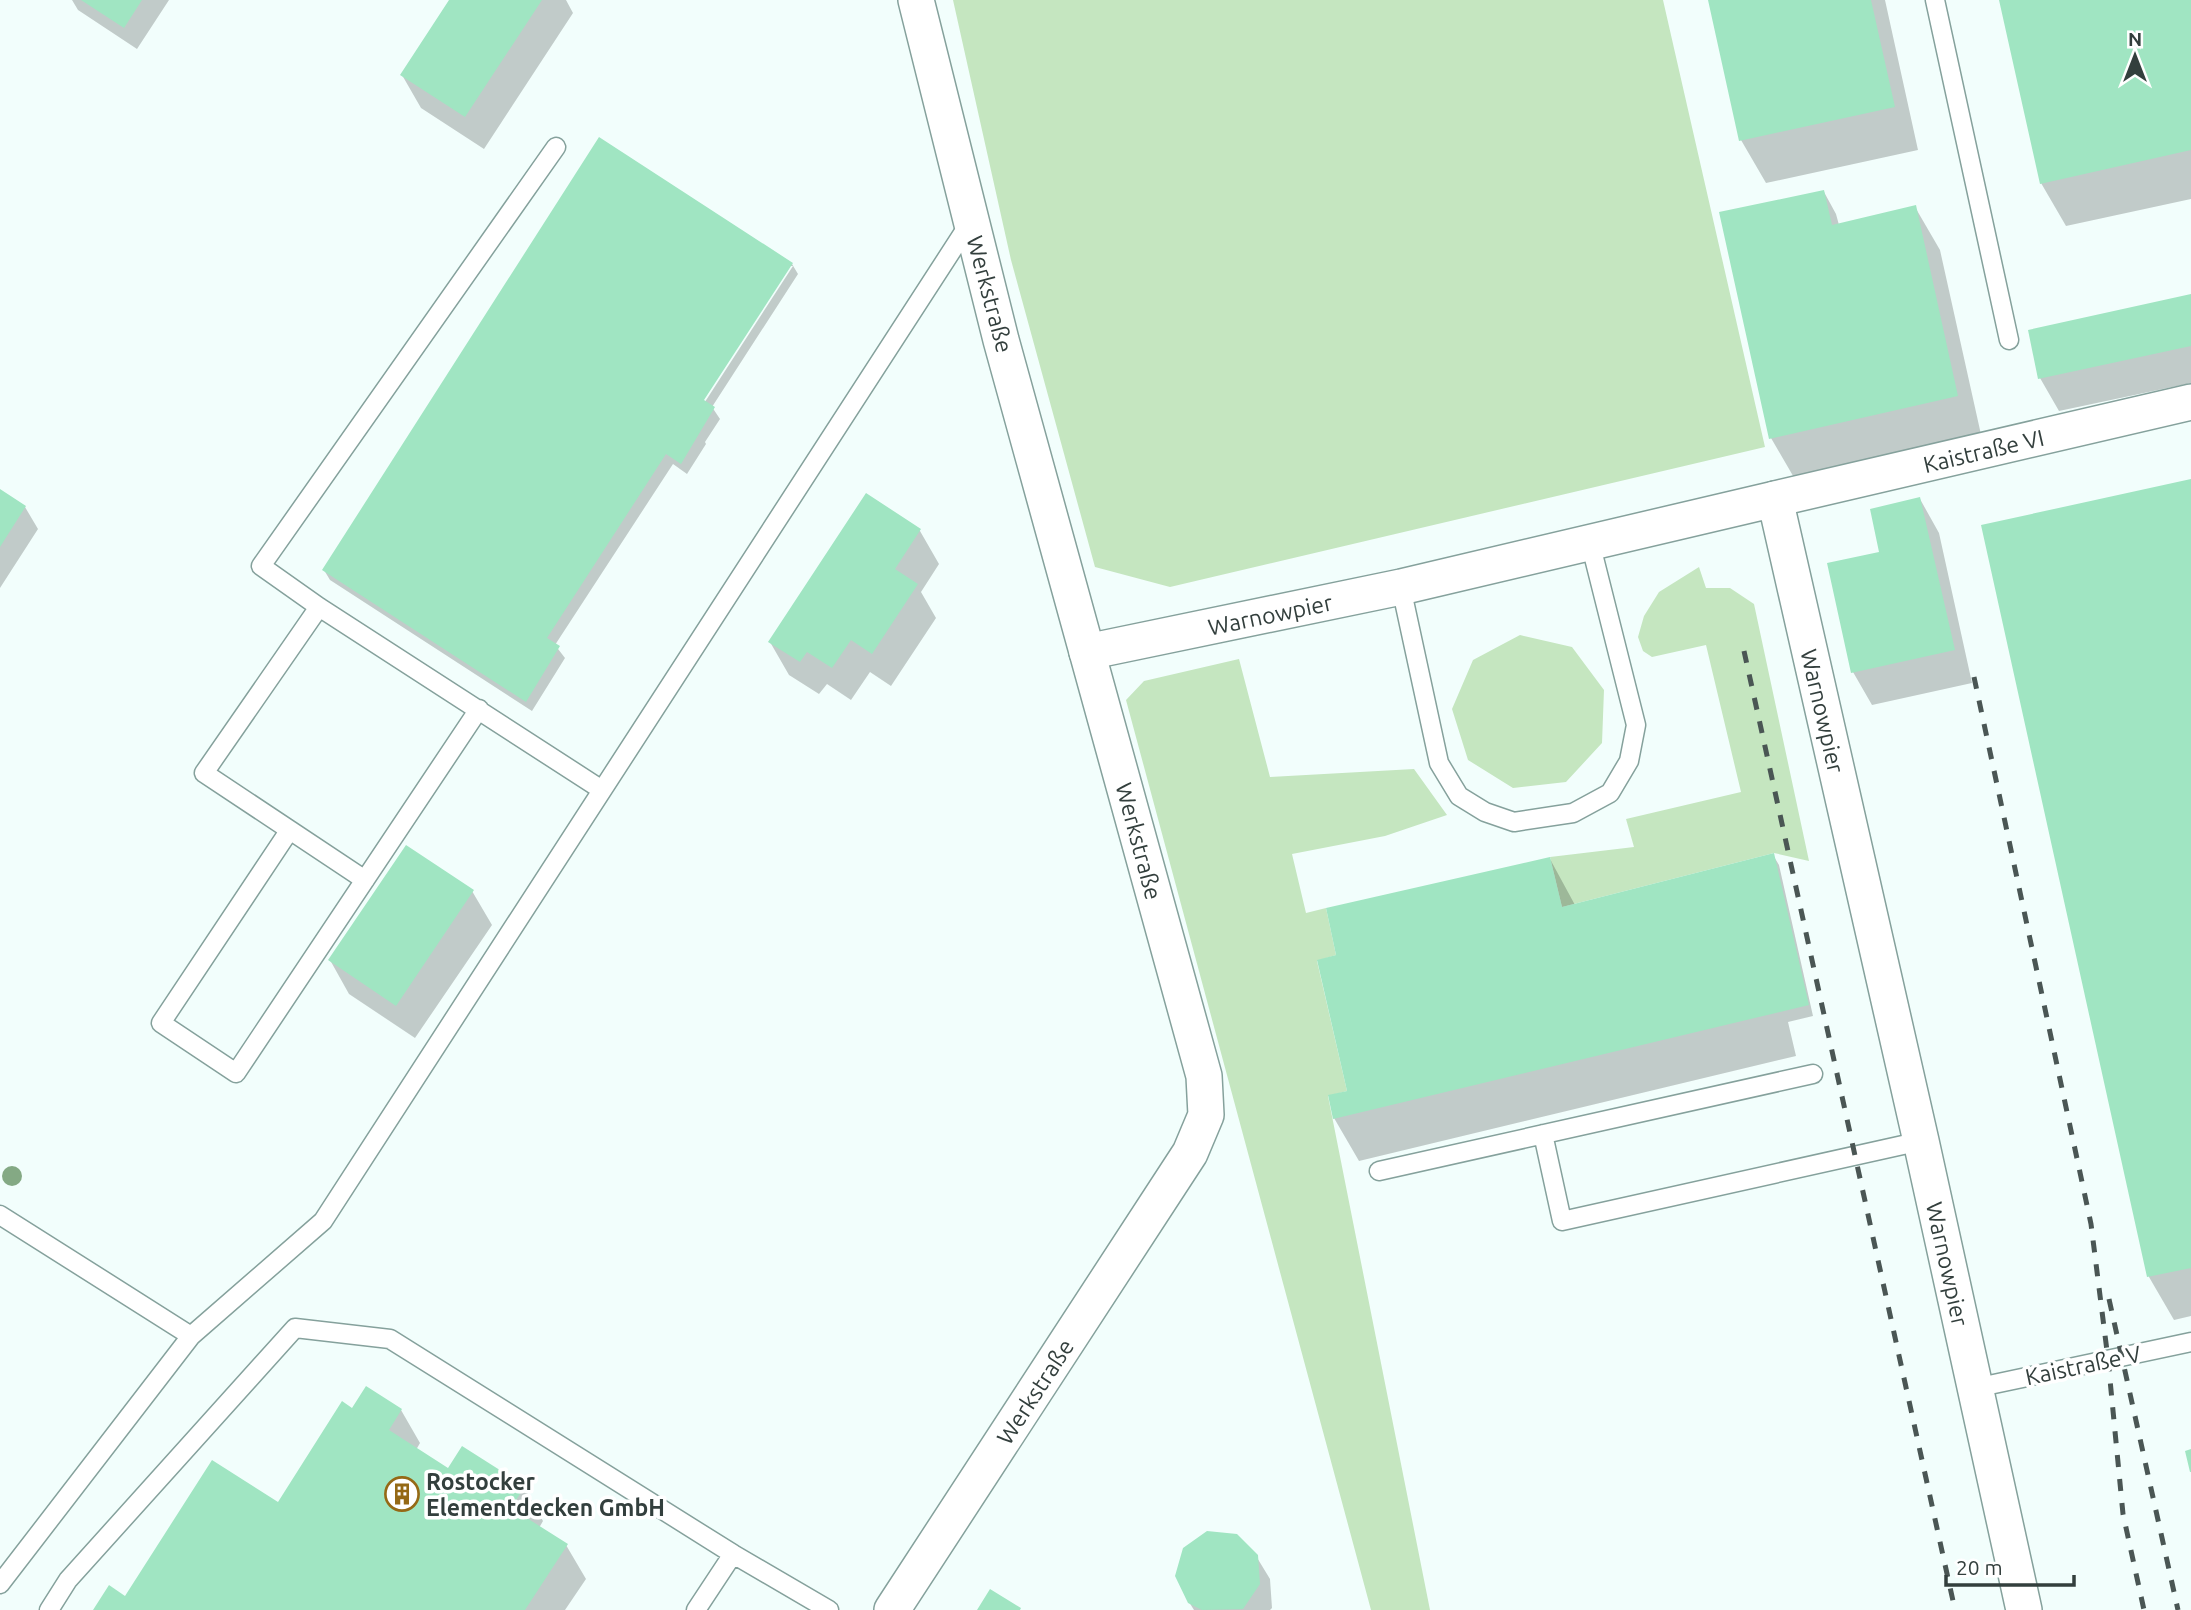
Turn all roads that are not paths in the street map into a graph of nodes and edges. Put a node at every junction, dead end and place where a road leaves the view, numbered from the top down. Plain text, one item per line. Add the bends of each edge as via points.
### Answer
1 (916, 0) edge
2 (1935, 0) edge
3 (556, 147) dead end
4 (971, 221) junction
5 (2009, 340) dead end
6 (2191, 402) edge
7 (1775, 499) junction
8 (1590, 542) junction
9 (1401, 587) junction
10 (319, 607) junction
11 (1087, 652) junction
12 (479, 709) junction
13 (602, 790) junction
14 (289, 831) junction
15 (365, 880) junction
16 (1813, 1073) dead end
17 (1543, 1134) junction
18 (1921, 1141) junction
19 (1379, 1171) dead end
20 (0, 1215) edge
21 (191, 1336) junction
22 (2191, 1342) edge
23 (1975, 1388) junction
24 (733, 1554) junction
25 (0, 1584) edge
26 (49, 1610) edge
27 (696, 1610) edge
28 (829, 1610) edge
29 (892, 1610) edge
30 (2024, 1610) edge

1 - 4 street, Werkstraße
2 - 5 lane
3 - 10 lane via 261,566
4 - 11 street, Werkstraße
4 - 13 lane
6 - 7 street, Kaistraße VI
7 - 8 street, Warnowpier
7 - 18 street, Warnowpier
8 - 9 street, Warnowpier
8 - 9 lane via 1636,725 1629,761 1610,793 1573,813 1514,822 1459,796 1439,763
9 - 11 street, Warnowpier
10 - 12 lane
10 - 14 lane via 204,774
11 - 29 street, Werkstraße via 1204,1076 1206,1115 1190,1153
12 - 13 lane
12 - 15 lane
13 - 21 lane via 323,1222
14 - 15 lane
14 - 15 lane via 161,1023 236,1073
16 - 17 lane
17 - 18 lane via 1562,1222
17 - 19 lane
18 - 23 street, Warnowpier
20 - 21 lane
21 - 25 lane
22 - 23 lane, Kaistraße V
23 - 30 street, Warnowpier
24 - 26 lane via 390,1339 295,1328 68,1580
24 - 27 lane
24 - 28 lane

